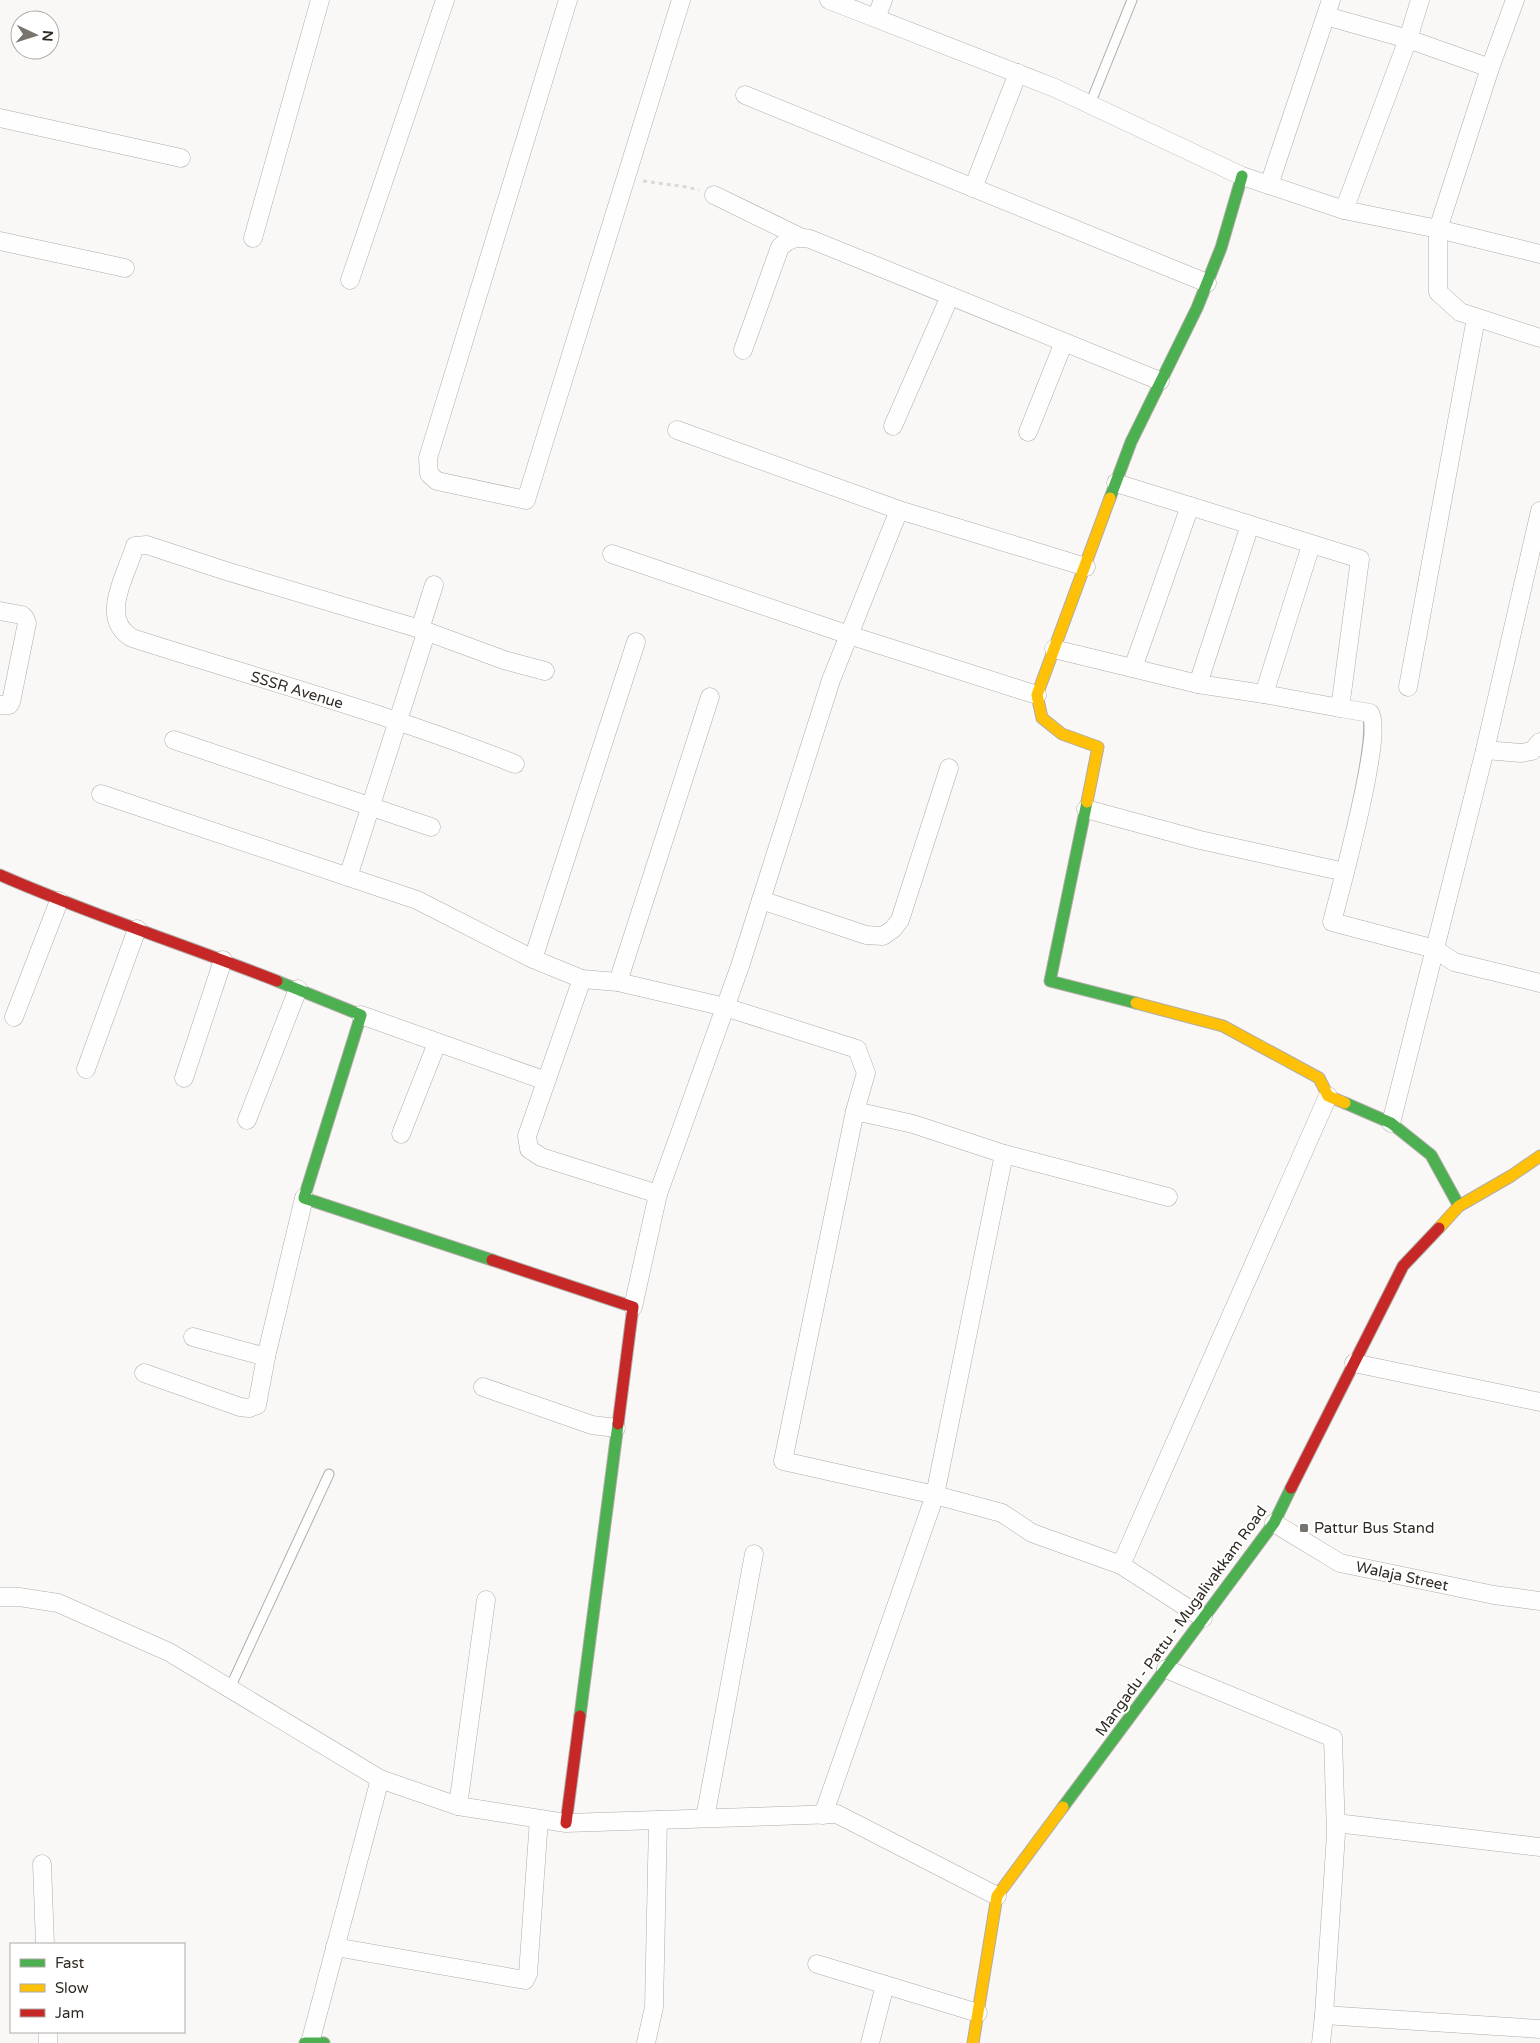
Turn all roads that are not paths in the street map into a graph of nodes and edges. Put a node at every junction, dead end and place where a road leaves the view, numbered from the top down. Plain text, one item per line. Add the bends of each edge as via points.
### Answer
1 (320, 0) edge
2 (445, 0) edge
3 (568, 0) edge
4 (681, 0) edge
5 (829, 0) edge
6 (883, 0) edge
7 (1132, 0) edge
8 (1420, 0) edge
9 (1515, 0) edge
10 (1329, 8) edge
11 (876, 18) junction
12 (1408, 39) junction
13 (1490, 68) junction
14 (1018, 73) junction
15 (745, 95) dead end
16 (1090, 104) junction
17 (0, 118) edge
18 (181, 158) dead end
19 (1242, 176) junction
20 (1269, 185) junction
21 (973, 188) junction
22 (714, 195) road end
23 (1344, 210) junction
24 (1438, 230) junction
25 (800, 237) junction
26 (253, 238) dead end
27 (0, 241) edge
28 (1540, 254) edge
29 (125, 268) dead end
30 (350, 280) dead end
31 (1207, 283) junction
32 (950, 296) junction
33 (1476, 318) junction
34 (1540, 338) edge
35 (1064, 342) junction
36 (743, 350) dead end
37 (1160, 381) junction
38 (893, 426) dead end
39 (677, 430) dead end
40 (1028, 432) dead end
41 (1116, 482) junction
42 (1190, 506) junction
43 (898, 510) junction
44 (1540, 511) edge
45 (1250, 525) junction
46 (1311, 545) junction
47 (612, 554) dead end
48 (1086, 567) junction
49 (434, 585) dead end
50 (0, 610) edge
51 (420, 629) junction
52 (849, 635) junction
53 (636, 642) dead end
54 (1054, 649) junction
55 (1133, 668) junction
56 (545, 670) dead end
57 (1198, 684) junction
58 (1408, 687) dead end
59 (1264, 694) junction
60 (1037, 695) junction
61 (710, 697) dead end
62 (0, 705) edge
63 (1340, 708) junction
64 (399, 721) junction
65 (174, 740) dead end
66 (1540, 742) edge
67 (1485, 750) junction
68 (515, 764) dead end
69 (949, 768) dead end
70 (101, 794) dead end
71 (371, 806) junction
72 (1086, 809) junction
73 (431, 827) dead end
74 (1345, 872) junction
75 (0, 876) edge
76 (348, 877) junction
77 (761, 900) junction
78 (59, 901) junction
79 (136, 929) junction
80 (1435, 950) junction
81 (533, 959) junction
82 (224, 960) junction
83 (582, 979) junction
84 (618, 982) junction
85 (1540, 983) edge
86 (298, 989) junction
87 (726, 1007) junction
88 (360, 1015) junction
89 (14, 1017) dead end
90 (438, 1043) junction
91 (86, 1069) dead end
92 (184, 1078) dead end
93 (546, 1081) junction
94 (1328, 1096) junction
95 (855, 1111) junction
96 (247, 1120) dead end
97 (1391, 1123) junction
98 (401, 1134) dead end
99 (1004, 1154) junction
100 (1540, 1156) edge
101 (658, 1194) junction
102 (1168, 1197) dead end
103 (304, 1198) junction
104 (1459, 1206) junction
105 (633, 1307) junction
106 (193, 1337) dead end
107 (266, 1357) junction
108 (1354, 1363) junction
109 (144, 1373) dead end
110 (483, 1387) dead end
111 (1540, 1402) edge
112 (616, 1428) junction
113 (329, 1474) dead end
114 (935, 1495) junction
115 (1274, 1523) junction
116 (754, 1554) dead end
117 (1121, 1565) junction
118 (0, 1597) edge
119 (486, 1600) dead end
120 (1540, 1601) edge
121 (1203, 1618) junction
122 (1166, 1669) junction
123 (229, 1690) junction
124 (380, 1780) junction
125 (458, 1806) junction
126 (823, 1815) junction
127 (705, 1818) junction
128 (539, 1819) junction
129 (658, 1820) junction
130 (566, 1823) junction
131 (1336, 1823) junction
132 (1540, 1847) edge
133 (42, 1864) dead end
134 (997, 1896) junction
135 (45, 1943) edge
136 (335, 1947) junction
137 (817, 1964) dead end
138 (885, 1985) junction
139 (978, 2013) junction
140 (1324, 2015) junction
141 (1540, 2028) edge
142 (305, 2043) edge
143 (310, 2043) edge
144 (324, 2043) edge
145 (646, 2043) edge
146 (870, 2043) edge
147 (973, 2043) edge
148 (1321, 2043) edge

1 - 26 street
2 - 30 street
3 - 4 street via 428,458 429,474 438,481 526,500
5 - 11 street
6 - 11 street
7 - 16 lane
8 - 12 street
9 - 13 street
10 - 12 street
10 - 20 street
11 - 14 street
12 - 13 street
12 - 23 street
13 - 24 street
14 - 16 street
14 - 21 street
15 - 21 street
16 - 19 street
17 - 18 street
19 - 20 street
19 - 31 street
20 - 23 street
21 - 31 street
22 - 25 street
23 - 24 street
24 - 28 street
24 - 33 street via 1438,292 1460,312
25 - 32 street
25 - 36 street via 788,240 780,247
27 - 29 street
31 - 37 street
32 - 35 street
32 - 38 street
33 - 34 street
33 - 58 street
35 - 37 street
35 - 40 street
37 - 41 street
39 - 43 street
41 - 42 street
41 - 48 street
42 - 45 street
42 - 55 street
43 - 48 street
43 - 52 street
44 - 67 street
45 - 46 street
45 - 57 street
46 - 59 street
46 - 63 street via 1360,559
47 - 52 street
48 - 54 street
49 - 51 street
50 - 62 street via 22,615 27,623 11,702
51 - 56 street via 504,660
51 - 64 street via 426,633
51 - 64 street, SSSR Avenue via 140,544 135,546 115,603 119,626 132,638
52 - 60 street
52 - 77 street via 831,680
53 - 81 street
54 - 55 street
54 - 60 street
55 - 57 street
57 - 59 street
59 - 63 street
60 - 72 street via 1042,718 1062,734 1098,747
61 - 84 street
63 - 74 street via 1370,713 1373,722 1371,755
64 - 68 street, SSSR Avenue
64 - 71 street
65 - 71 street
66 - 67 street via 1532,752
67 - 80 street
69 - 77 street via 900,920 893,929 883,936 866,935
70 - 76 street
71 - 73 street
71 - 76 street
72 - 74 street via 1200,840
72 - 94 street via 1050,981 1223,1026 1319,1078
74 - 80 street via 1332,922
75 - 78 street
76 - 81 street via 417,900
77 - 87 street
78 - 79 street
78 - 89 street
79 - 82 street
79 - 91 street
80 - 85 street via 1454,962
80 - 97 street
81 - 83 street
82 - 86 street
82 - 92 street
83 - 84 street
83 - 93 street
84 - 87 street
86 - 88 street
86 - 96 street
87 - 95 street via 857,1049 866,1073
87 - 101 street
88 - 90 street
88 - 103 street
90 - 93 street
90 - 98 street
93 - 101 street via 527,1136 529,1148 541,1157
94 - 97 street
94 - 117 street
95 - 99 street via 913,1124
95 - 114 street via 783,1461
97 - 104 street via 1430,1155
99 - 102 street
99 - 114 street
100 - 104 street, Mangadu - Pattu - Mugalivakkam Road
101 - 105 street
103 - 105 street
103 - 107 street
104 - 108 street, Mangadu - Pattu - Mugalivakkam Road via 1403,1266
105 - 112 street
106 - 107 street
107 - 109 street via 257,1405 249,1408
108 - 111 street
108 - 115 street, Mangadu - Pattu - Mugalivakkam Road
110 - 112 street via 592,1425
112 - 130 street
113 - 123 lane
114 - 117 street via 1002,1513 1032,1533
114 - 126 street
115 - 120 street, Walaja Street via 1340,1564
115 - 121 street, Mangadu - Pattu - Mugalivakkam Road
116 - 127 street
117 - 121 street
118 - 123 street via 58,1603 169,1652
119 - 125 street
121 - 122 street, Mangadu - Pattu - Mugalivakkam Road
122 - 131 street via 1333,1738
122 - 134 street, Mangadu - Pattu - Mugalivakkam Road
123 - 124 street
124 - 125 street
124 - 136 street
125 - 128 street
126 - 127 street
126 - 134 street via 837,1814
127 - 129 street
128 - 130 street
128 - 136 street via 525,1980
129 - 130 street
129 - 145 street via 654,2007
131 - 132 street
131 - 140 street
133 - 135 street
134 - 139 street, Mangadu - Pattu - Mugalivakkam Road
136 - 143 street
137 - 138 street
138 - 139 street
138 - 146 street
139 - 147 street, Mangadu - Pattu - Mugalivakkam Road
140 - 141 street
140 - 148 street
142 - 143 street
143 - 144 street

